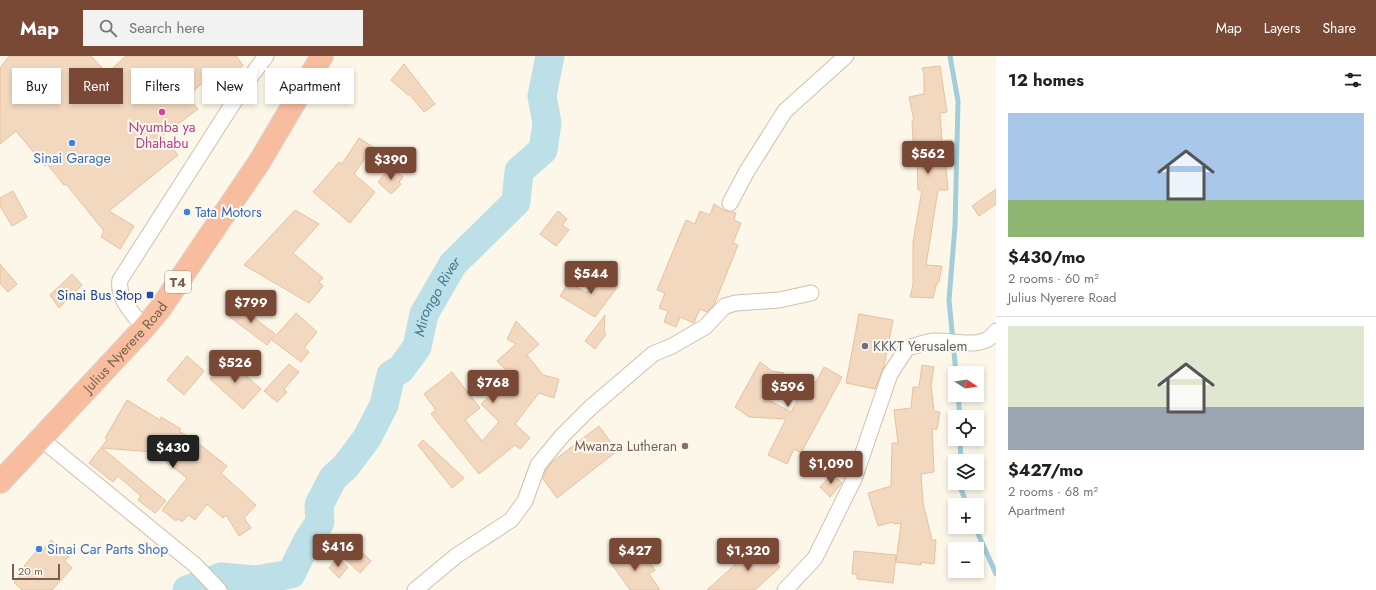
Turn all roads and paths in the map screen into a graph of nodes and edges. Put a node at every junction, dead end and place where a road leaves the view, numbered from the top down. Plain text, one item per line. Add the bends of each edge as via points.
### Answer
1 (266, 56) edge
2 (322, 56) edge
3 (846, 56) edge
4 (730, 203) dead end
5 (811, 293) dead end
6 (144, 328) junction
7 (996, 331) edge
8 (40, 438) junction
9 (0, 482) edge
10 (219, 590) edge
11 (415, 590) edge
12 (785, 590) edge

1 - 6 street via 242,89 120,280 120,296
2 - 6 highway, Julius Nyerere Road / T4 via 256,167 160,309
3 - 4 street via 785,111
5 - 11 street via 725,306 705,327 653,354 590,408 557,442 538,465 525,501 517,514 456,556
6 - 8 highway, Julius Nyerere Road / T4
7 - 12 street via 992,338 976,343 933,341 906,348 890,374 854,479 815,558
8 - 9 highway, Julius Nyerere Road / T4
8 - 10 street via 196,565

